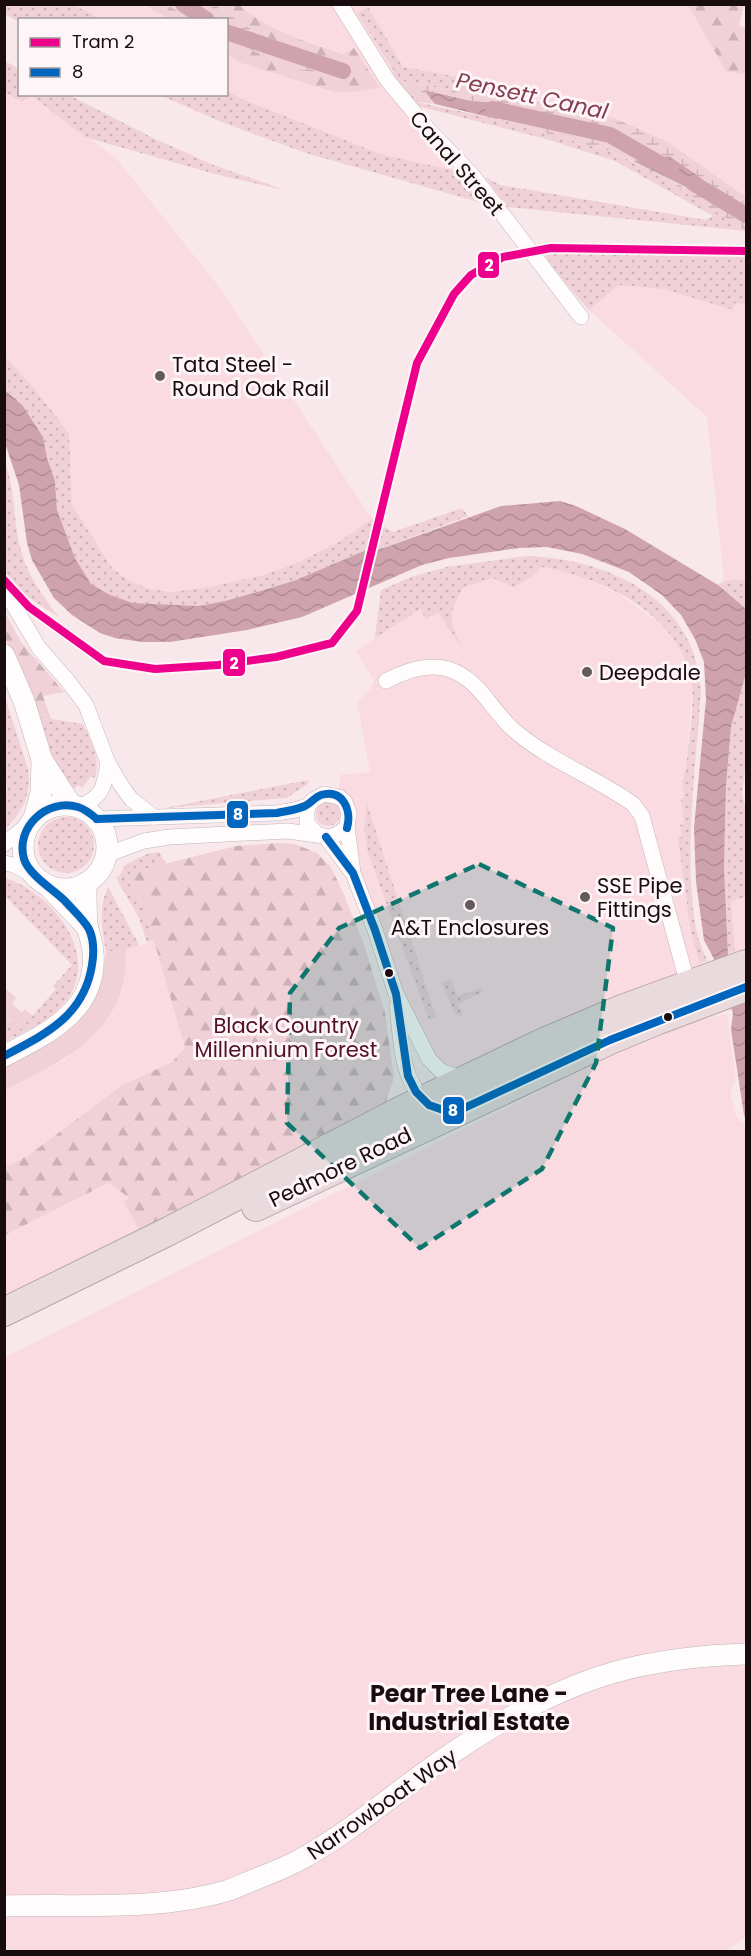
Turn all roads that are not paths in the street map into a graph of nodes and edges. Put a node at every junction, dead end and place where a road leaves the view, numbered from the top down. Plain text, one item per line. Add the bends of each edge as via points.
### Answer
1 (339, 4) edge
2 (581, 317) dead end
3 (4, 589) edge
4 (4, 655) edge
5 (386, 681) dead end
6 (42, 760) junction
7 (108, 763) junction
8 (309, 805) junction
9 (75, 806) junction
10 (154, 817) junction
11 (97, 819) junction
12 (31, 821) junction
13 (347, 826) junction
14 (321, 835) junction
15 (4, 844) edge
16 (106, 855) junction
17 (4, 863) edge
18 (353, 873) junction
19 (42, 881) junction
20 (86, 883) junction
21 (87, 927) junction
22 (744, 972) edge
23 (702, 988) junction
24 (396, 993) junction
25 (4, 1056) edge
26 (429, 1059) junction
27 (408, 1076) junction
28 (466, 1079) junction
29 (429, 1108) junction
30 (4, 1312) edge
31 (4, 1330) edge
32 (747, 1654) edge
33 (4, 1906) edge

1 - 2 street, Canal Street via 388,81 472,176
3 - 7 street via 39,648 86,705
4 - 6 street via 24,701
5 - 23 street via 418,668 432,667 467,678 512,729 530,743 633,804 642,816
6 - 9 street
6 - 12 street via 41,793
7 - 9 street via 101,792 91,802
7 - 10 street via 131,799
8 - 10 street via 277,813
8 - 13 street via 324,794 339,797 348,809
8 - 14 street via 307,823
9 - 11 street
9 - 12 street via 51,807
10 - 11 street
11 - 16 street via 106,836
12 - 15 street
12 - 19 street via 22,848 25,860
13 - 14 street via 336,836
13 - 18 street
14 - 16 street via 288,831 169,837 144,841
14 - 18 street
16 - 20 street via 99,871
17 - 19 street
18 - 24 street
19 - 20 street via 67,889
19 - 21 street
20 - 21 street
21 - 25 street via 93,953 92,975 76,1008 50,1033
22 - 23 highway
23 - 28 highway, Pedmore Road via 622,1009
23 - 29 highway, Pedmore Road via 610,1040
24 - 26 street
24 - 27 street
26 - 28 street via 442,1072
26 - 29 street
27 - 29 street
27 - 29 street via 408,1093
28 - 29 highway, Pedmore Road
29 - 30 highway, Pedmore Road
29 - 31 highway, Pedmore Road
32 - 33 street, Narrowboat Way via 678,1660 612,1673 552,1696 496,1725 301,1859 226,1891 114,1905

